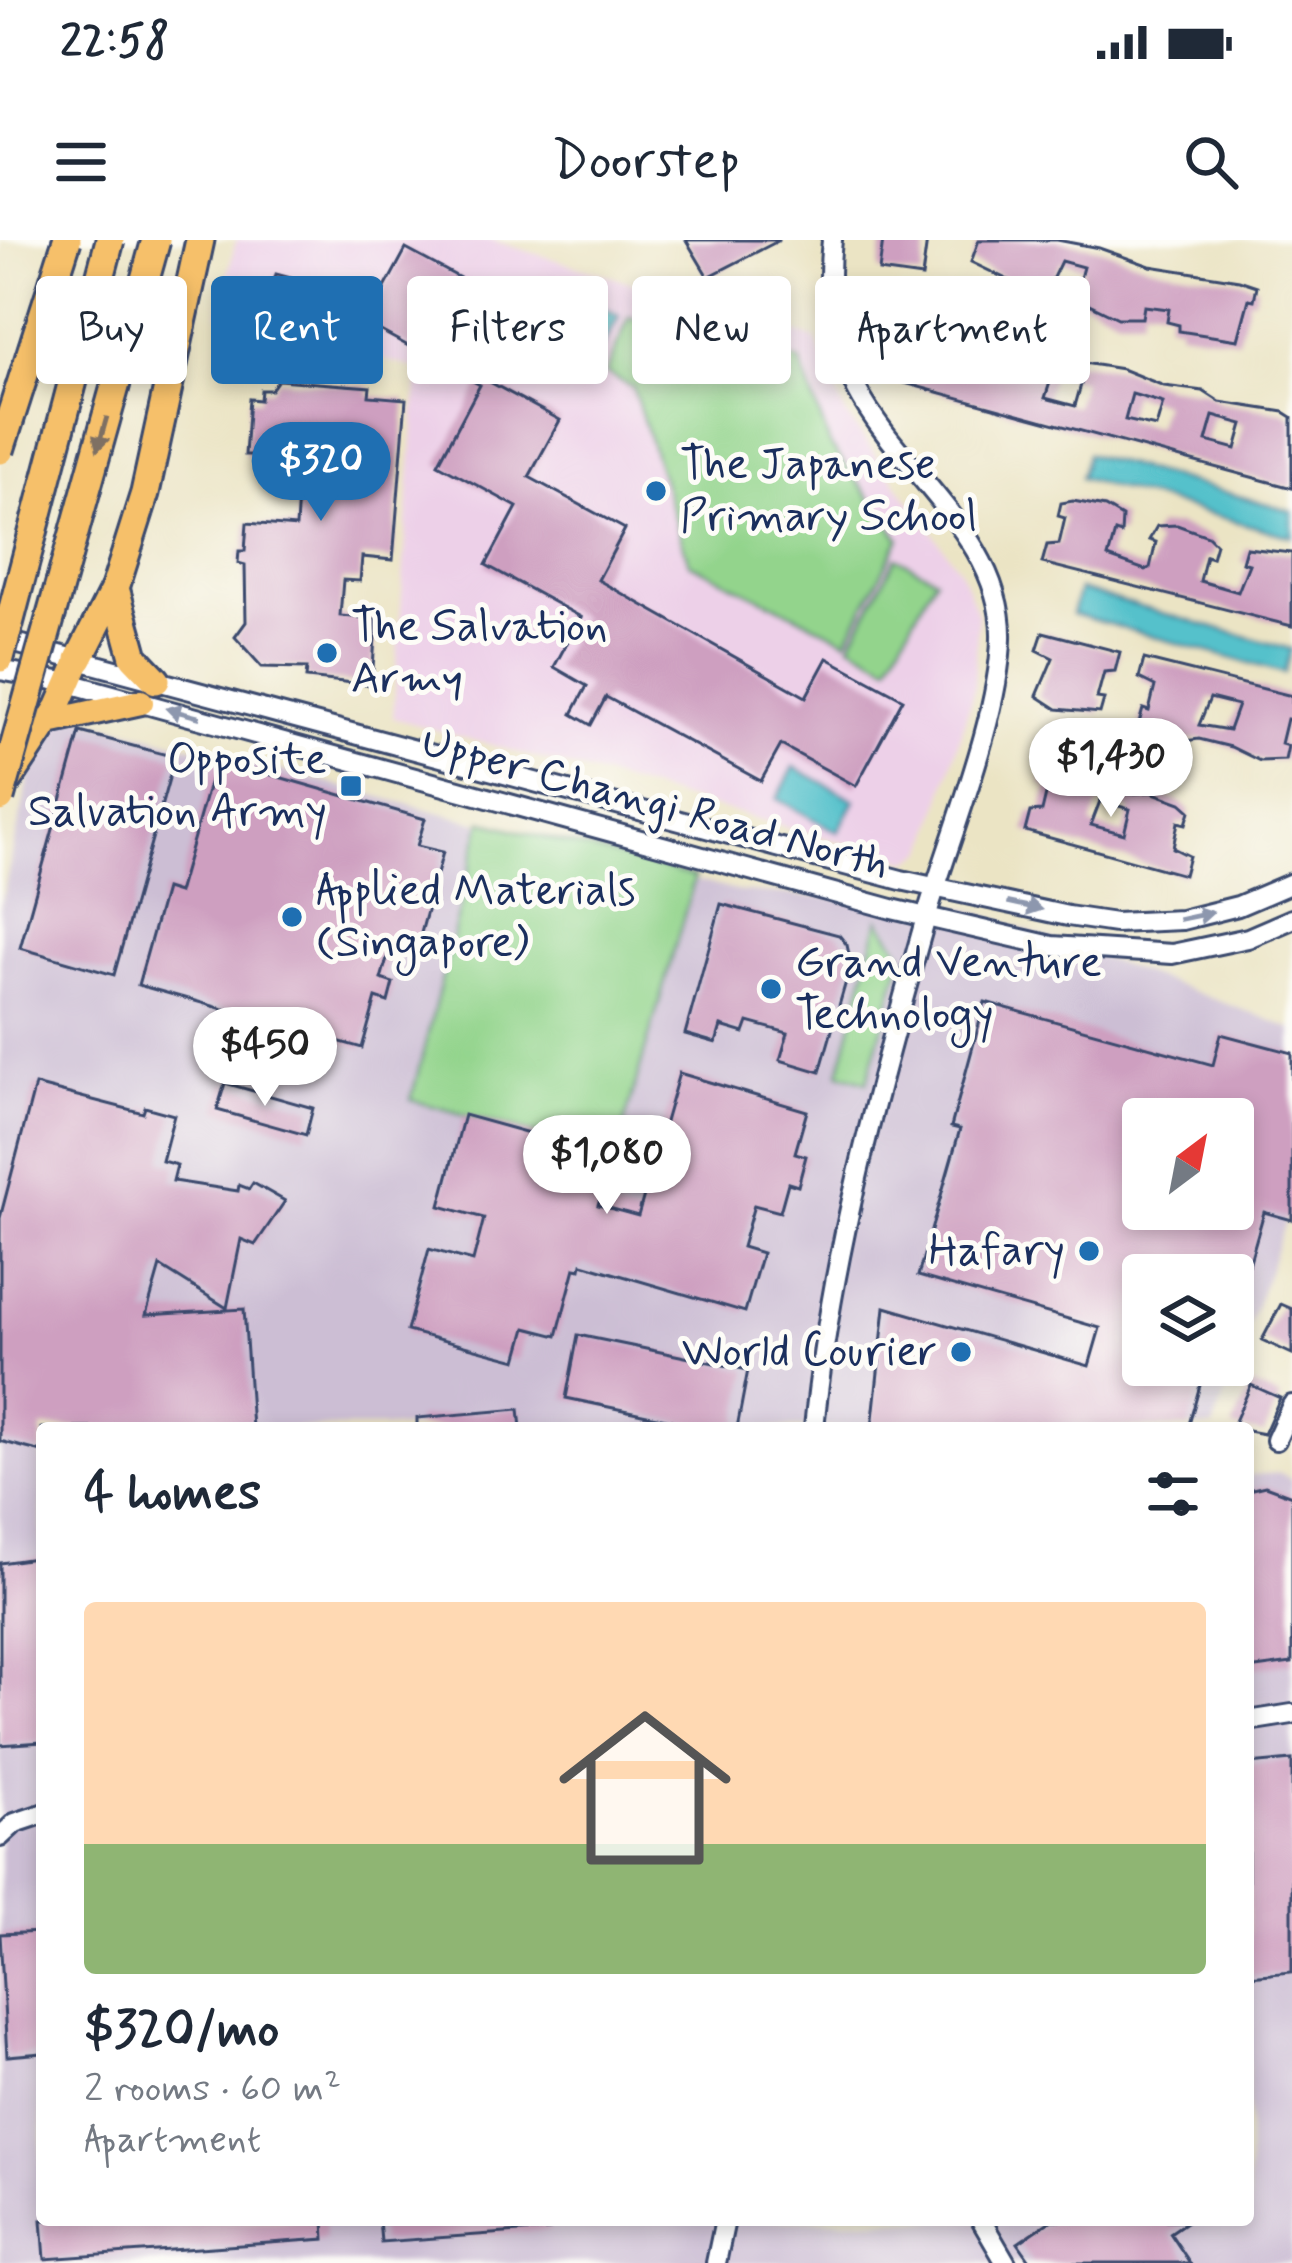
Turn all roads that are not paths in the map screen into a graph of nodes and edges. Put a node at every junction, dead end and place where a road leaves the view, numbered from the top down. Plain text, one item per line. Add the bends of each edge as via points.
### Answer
1 (67, 240) edge
2 (110, 240) edge
3 (156, 240) edge
4 (200, 240) edge
5 (832, 240) edge
6 (0, 452) edge
7 (115, 588) junction
8 (0, 639) edge
9 (0, 658) edge
10 (0, 670) edge
11 (74, 671) junction
12 (148, 691) junction
13 (49, 722) junction
14 (8, 774) edge
15 (0, 798) edge
16 (1292, 883) edge
17 (935, 889) junction
18 (1274, 893) junction
19 (926, 918) junction
20 (1290, 924) edge
21 (1292, 1405) edge
22 (815, 1422) edge
23 (1276, 1440) dead end
24 (1292, 1714) edge
25 (1254, 1720) edge
26 (36, 1816) edge
27 (0, 1838) edge
28 (724, 2226) edge
29 (984, 2226) edge
30 (716, 2263) edge
31 (1006, 2263) edge

1 - 6 highway, bridge
2 - 9 highway, bridge
3 -> 15 highway, bridge
4 - 7 highway via 152,465
5 - 17 street via 830,308 858,392 975,553 1002,634 997,677
7 - 11 highway
7 - 12 highway
8 - 11 street, Upper Changi Road North
10 - 11 street, Upper Changi Road North
11 - 12 street, Upper Changi Road North
11 - 13 main road
12 - 13 main road
12 - 17 street, Upper Changi Road North
19 -> 12 street, Upper Changi Road North
13 - 14 main road
14 - 15 main road
16 - 18 street, Upper Changi Road North
17 -> 18 street, Upper Changi Road North via 1115,923 1182,920
17 - 19 street
18 - 20 street
19 - 20 street, Upper Changi Road North via 1052,946 1164,954
19 - 22 street via 832,1273
21 - 23 street
24 - 25 street
26 - 27 street
28 - 30 street
29 - 31 street

